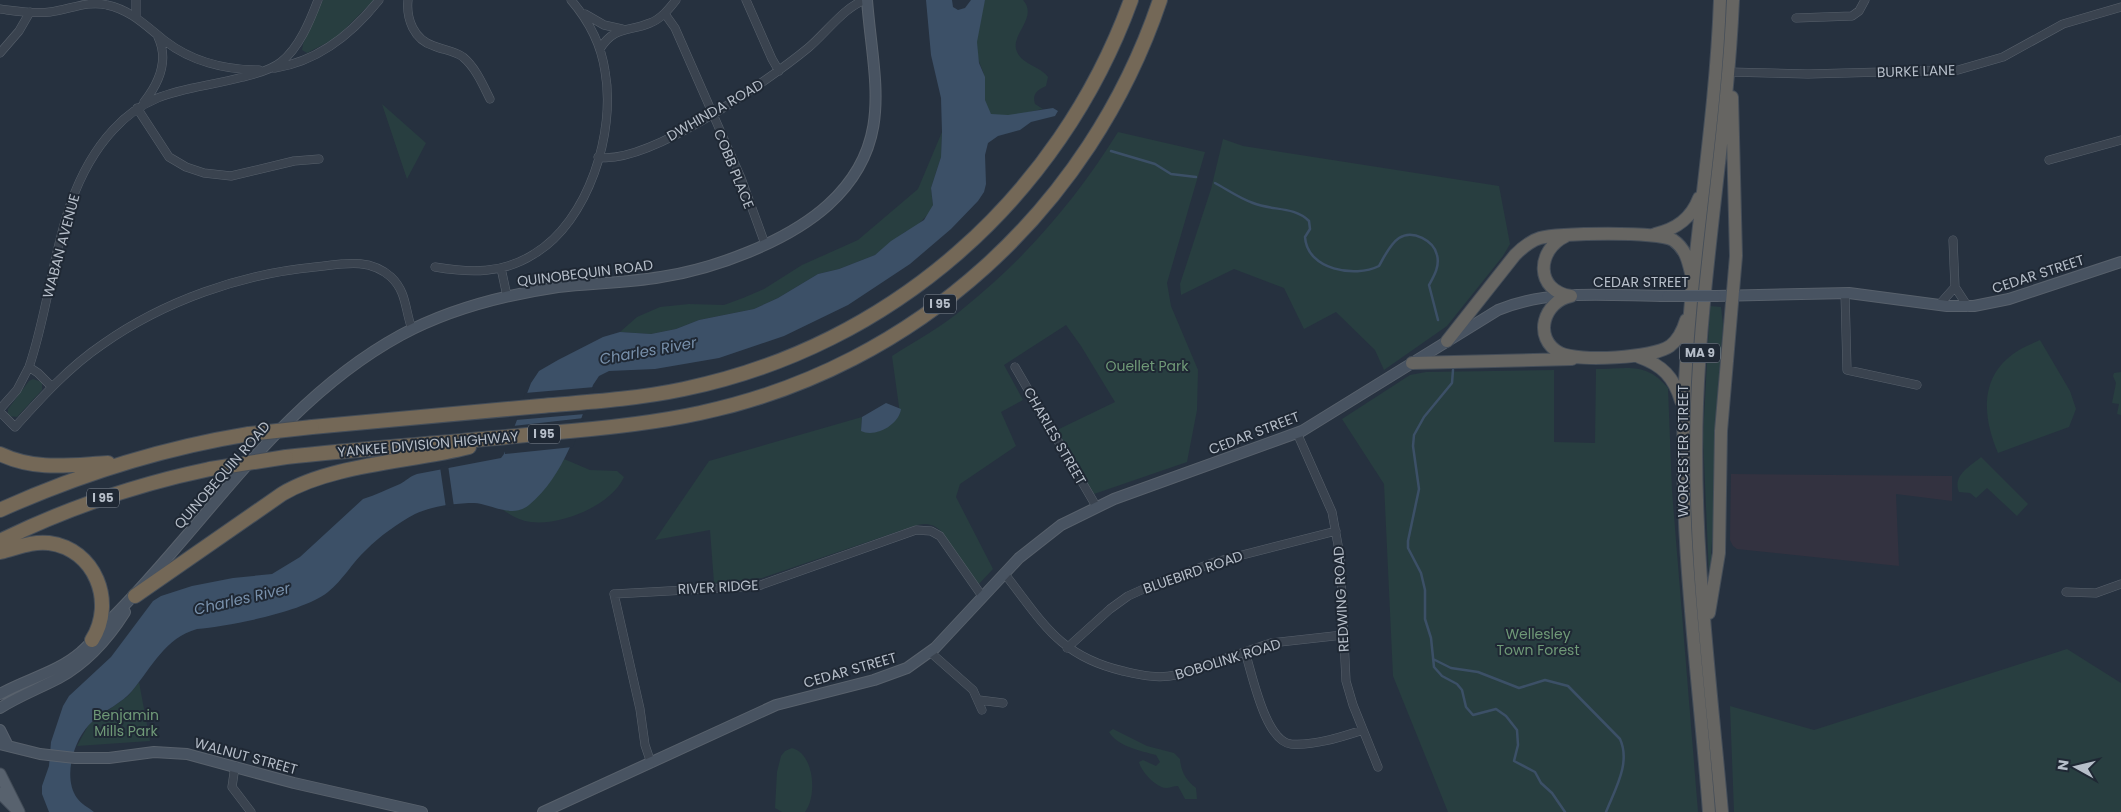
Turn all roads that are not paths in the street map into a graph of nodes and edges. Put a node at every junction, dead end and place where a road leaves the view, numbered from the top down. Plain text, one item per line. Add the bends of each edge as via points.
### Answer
1 (113, 0) edge
2 (136, 0) edge
3 (318, 0) edge
4 (379, 0) edge
5 (408, 0) edge
6 (571, 0) edge
7 (676, 0) edge
8 (746, 0) edge
9 (867, 0) edge
10 (1131, 0) edge
11 (1160, 0) edge
12 (1720, 0) edge
13 (1733, 0) edge
14 (1865, 0) edge
15 (99, 4) junction
16 (2121, 7) edge
17 (0, 9) edge
18 (580, 10) junction
19 (30, 12) junction
20 (664, 14) junction
21 (136, 17) junction
22 (1796, 18) dead end
23 (622, 29) junction
24 (157, 34) junction
25 (600, 49) junction
26 (0, 53) edge
27 (268, 69) junction
28 (779, 71) junction
29 (1728, 72) junction
30 (490, 99) dead end
31 (140, 106) junction
32 (712, 115) junction
33 (2121, 140) edge
34 (598, 157) junction
35 (319, 159) dead end
36 (2049, 160) dead end
37 (1704, 186) junction
38 (1653, 235) junction
39 (1567, 236) junction
40 (1953, 240) dead end
41 (765, 244) junction
42 (2121, 262) edge
43 (434, 267) dead end
44 (501, 268) junction
45 (1693, 284) junction
46 (1955, 287) junction
47 (1846, 293) junction
48 (1734, 295) junction
49 (507, 296) junction
50 (1571, 296) junction
51 (1692, 304) junction
52 (1939, 305) junction
53 (1968, 307) junction
54 (412, 329) junction
55 (1447, 340) junction
56 (1639, 356) junction
57 (1579, 357) junction
58 (1412, 362) junction
59 (29, 367) junction
60 (1014, 367) dead end
61 (1917, 385) dead end
62 (52, 387) junction
63 (0, 411) edge
64 (1684, 411) junction
65 (1297, 433) junction
66 (503, 438) junction
67 (0, 454) edge
68 (126, 462) junction
69 (1096, 506) junction
70 (0, 510) edge
71 (1336, 531) junction
72 (0, 540) edge
73 (0, 552) edge
74 (1004, 573) junction
75 (2121, 584) edge
76 (2066, 592) dead end
77 (135, 596) junction
78 (982, 596) junction
79 (1343, 635) junction
80 (1706, 635) junction
81 (92, 640) junction
82 (1067, 648) junction
83 (930, 652) junction
84 (1245, 652) junction
85 (2, 692) edge
86 (979, 700) junction
87 (1003, 704) dead end
88 (1, 709) edge
89 (982, 710) dead end
90 (0, 730) edge
91 (1362, 730) junction
92 (4, 745) edge
93 (650, 762) junction
94 (235, 766) junction
95 (1378, 767) dead end
96 (0, 774) edge
97 (0, 793) edge
98 (19, 812) edge
99 (251, 812) edge
100 (422, 812) edge
101 (543, 812) edge
102 (1709, 812) edge
103 (1722, 812) edge

1 - 15 street
2 - 21 street
3 - 27 street, WABAN AVENUE via 292,50
4 - 27 street via 332,46 297,63
5 - 30 street via 408,19 420,38 465,59
6 - 18 street
7 - 20 street
8 - 28 street
9 - 28 street, DWHINDA ROAD via 855,5
9 - 41 main road, QUINOBEQUIN ROAD via 877,96 874,126 865,153 849,181 827,205 794,229
10 - 68 highway, YANKEE DIVISION HIGHWAY / I 95, bridge via 1074,120 1048,157 993,221 931,277 854,327 813,348 770,365 683,390 249,434
11 - 66 highway, YANKEE DIVISION HIGHWAY / I 95 via 1123,90 1074,170 1012,242 942,302 903,330 862,353 777,392 732,406 586,430
12 - 37 highway, WORCESTER STREET / MA 9
13 - 29 highway, WORCESTER STREET / MA 9
14 - 22 street via 1852,16
15 - 19 street
15 - 21 street
16 - 29 street, BURKE LANE via 2071,21 2003,57 1958,70 1825,74
17 - 19 street
18 - 23 street via 597,22
18 - 25 street
19 - 26 street
20 - 23 street via 649,23
20 - 32 street, COBB PLACE via 675,28
21 - 24 street
23 - 25 street via 608,38
24 - 27 street via 184,54 206,62 240,69
24 - 31 street via 162,50 161,72 156,85
25 - 34 street via 608,96
27 - 31 street, WABAN AVENUE via 166,94
28 - 32 street, DWHINDA ROAD
29 - 48 highway via 1736,189
29 - 80 highway, WORCESTER STREET / MA 9 via 1697,404 1697,510
31 - 35 street via 169,157 204,173 231,176 294,161
31 - 59 street, WABAN AVENUE via 100,145 78,185 62,233
32 - 34 street, DWHINDA ROAD via 625,155
32 - 41 street, COBB PLACE via 741,178
33 - 36 street
34 - 44 street via 585,196 566,227 534,254
37 - 38 highway via 1689,217 1668,231
37 - 45 highway, WORCESTER STREET / MA 9
38 - 39 highway
38 - 45 highway via 1670,238 1680,245 1687,257
39 - 50 highway via 1548,250 1544,266 1552,286
39 - 55 highway via 1543,237 1526,245
40 - 46 street
41 - 49 main road, QUINOBEQUIN ROAD via 675,275 565,286
42 - 53 main road, CEDAR STREET via 2002,301
43 - 44 street via 476,272
44 - 49 street
45 - 51 highway, WORCESTER STREET / MA 9
46 - 52 street
46 - 53 street
47 - 48 main road, CEDAR STREET
47 - 52 main road, CEDAR STREET
47 - 61 street via 1847,370
48 - 50 main road, CEDAR STREET, bridge
48 - 80 highway via 1721,431 1719,553
49 - 54 main road, QUINOBEQUIN ROAD
50 - 55 main road, CEDAR STREET via 1534,299 1507,306
50 - 57 highway via 1558,300 1549,309 1545,332 1550,344 1558,351
51 - 56 highway via 1675,341 1663,350
51 - 64 highway, WORCESTER STREET / MA 9
52 - 53 main road, CEDAR STREET
54 - 62 street via 401,289 391,277 375,267 352,263 287,270 221,286 169,307 104,343
54 - 77 main road, QUINOBEQUIN ROAD via 341,374 294,414
55 - 58 main road, CEDAR STREET
56 - 57 highway
56 - 64 highway via 1658,365 1671,377
57 - 58 highway via 1556,361
58 - 65 main road, CEDAR STREET
59 - 62 street
59 - 63 street, WABAN AVENUE via 17,390
60 - 69 street, CHARLES STREET
62 - 63 street via 15,427
64 - 102 highway, WORCESTER STREET / MA 9 via 1686,547
65 - 69 main road, CEDAR STREET
65 - 71 street, REDWING ROAD via 1327,498
66 - 72 highway, YANKEE DIVISION HIGHWAY / I 95, bridge via 286,457 210,469 107,497
66 - 77 highway via 442,454 331,474 301,484
67 - 68 highway via 44,466
68 - 70 highway, YANKEE DIVISION HIGHWAY / I 95
69 - 74 main road, CEDAR STREET via 1041,539
71 - 79 street, REDWING ROAD
71 - 82 street, BLUEBIRD ROAD via 1224,560 1148,587 1110,609
73 - 81 highway via 25,544 47,543 67,548 84,560 96,576 102,596 101,621
74 - 78 main road, CEDAR STREET
74 - 82 street, BOBOLINK ROAD
75 - 76 street via 2096,593
77 - 81 main road, QUINOBEQUIN ROAD
77 - 88 main road, QUINOBEQUIN ROAD via 110,635 88,659
78 - 83 main road, CEDAR STREET
78 - 93 street, RIVER RIDGE via 940,536 925,530 916,530 758,586 614,594
79 - 84 street, BOBOLINK ROAD via 1271,643
79 - 91 street, REDWING ROAD via 1346,681
80 - 103 highway, WORCESTER STREET / MA 9
81 - 85 main road, QUINOBEQUIN ROAD via 76,656 55,669
82 - 84 street, BOBOLINK ROAD via 1101,666 1159,678 1176,676
83 - 86 street via 970,686
83 - 93 main road, CEDAR STREET via 887,676 776,705
84 - 91 street via 1270,728 1279,739 1291,744 1304,743 1335,739
86 - 87 street
86 - 89 street
90 - 92 main road
91 - 95 street, REDWING ROAD
92 - 94 main road, WALNUT STREET via 40,754 81,758 168,752
93 - 101 main road, CEDAR STREET
94 - 99 street via 232,787
94 - 100 main road, WALNUT STREET
96 - 98 main road
97 - 98 main road

